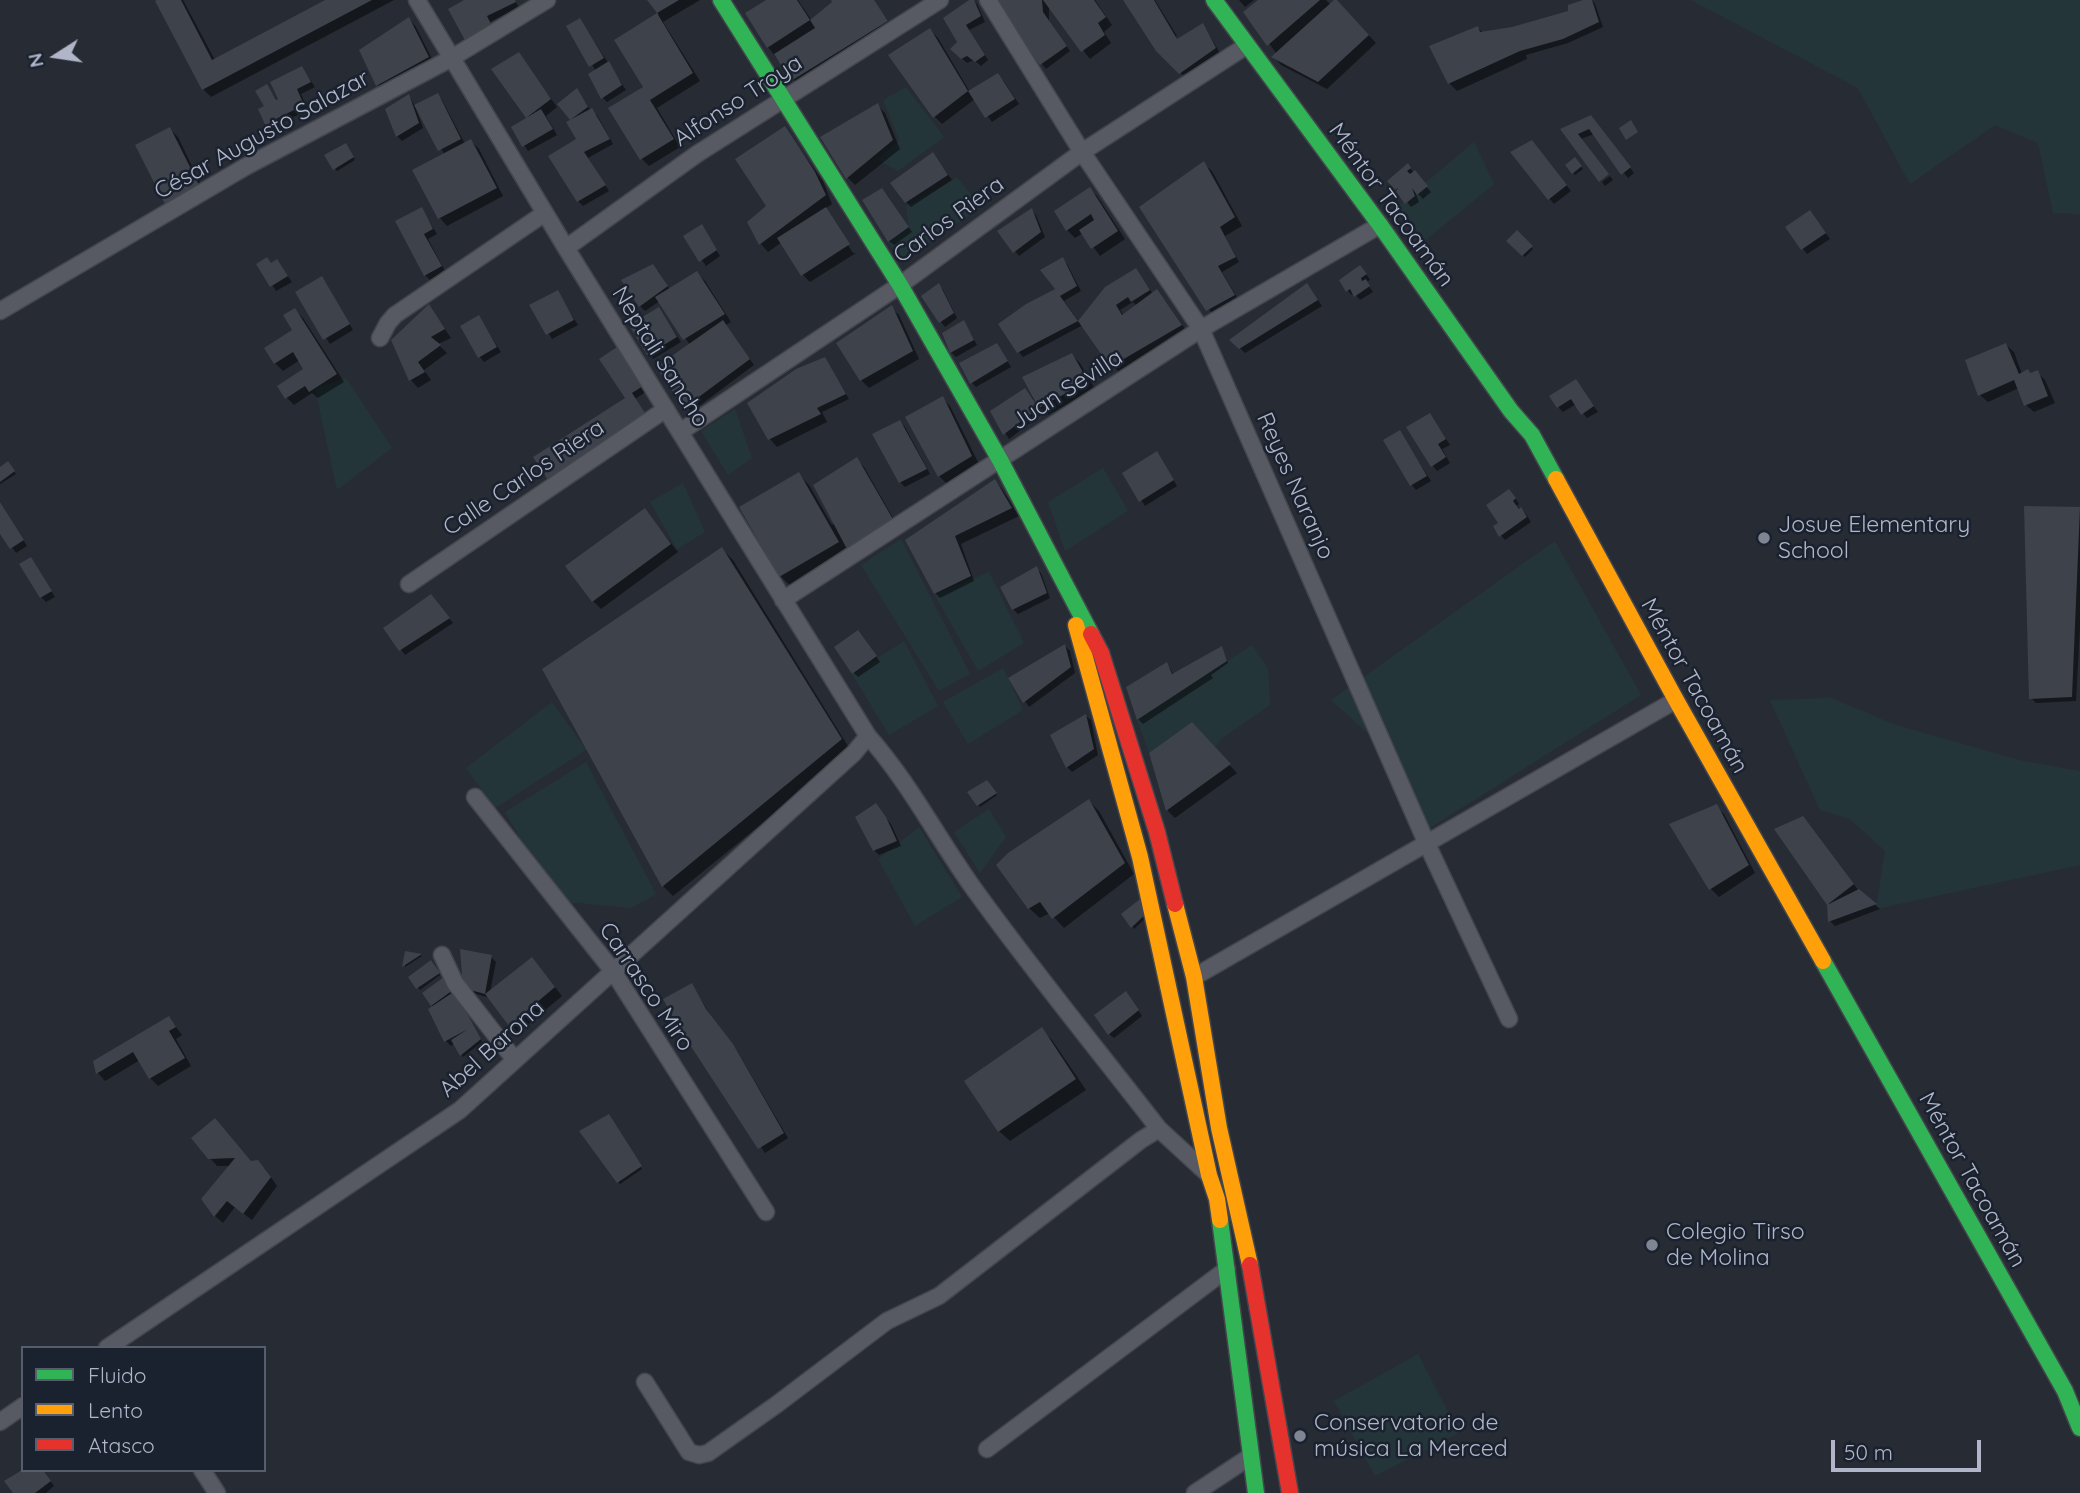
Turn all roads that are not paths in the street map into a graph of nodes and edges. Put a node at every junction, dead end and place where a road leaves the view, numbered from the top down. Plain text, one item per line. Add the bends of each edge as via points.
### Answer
1 (417, 0) edge
2 (547, 0) edge
3 (721, 0) edge
4 (940, 0) edge
5 (988, 0) edge
6 (1214, 0) edge
7 (1246, 46) junction
8 (450, 58) junction
9 (782, 98) junction
10 (1082, 152) junction
11 (545, 213) junction
12 (1380, 225) junction
13 (566, 248) junction
14 (900, 285) junction
15 (0, 311) edge
16 (1201, 329) junction
17 (380, 338) dead end
18 (666, 409) junction
19 (680, 432) junction
20 (1000, 460) junction
21 (409, 584) dead end
22 (1066, 588) junction
23 (783, 600) junction
24 (1675, 700) junction
25 (868, 736) junction
26 (475, 797) dead end
27 (1427, 844) junction
28 (442, 955) dead end
29 (613, 971) junction
30 (1194, 977) junction
31 (1509, 1019) dead end
32 (515, 1060) junction
33 (1159, 1129) junction
34 (1209, 1175) junction
35 (766, 1212) dead end
36 (1227, 1269) junction
37 (115, 1346) edge
38 (645, 1382) dead end
39 (21, 1407) edge
40 (0, 1422) edge
41 (2080, 1428) edge
42 (987, 1449) dead end
43 (1251, 1456) junction
44 (203, 1472) edge
45 (217, 1493) edge
46 (1195, 1493) edge
47 (1256, 1493) edge
48 (1290, 1493) edge

1 - 8 street, Neptali Sancho
2 - 8 street, César Augusto Salazar
3 - 9 street
4 - 9 street, Alfonso Troya
5 - 10 street, Reyes Naranjo
6 - 7 street, Méntor Tacoamán
7 - 10 street, Carlos Riera
7 - 12 street, Méntor Tacoamán
8 - 11 street, Neptali Sancho
8 - 15 street, César Augusto Salazar via 245,167
9 - 13 street, Alfonso Troya
9 - 14 street
10 - 14 street, Carlos Riera
10 - 16 street, Reyes Naranjo
11 - 13 street, Neptali Sancho
11 - 17 street via 395,315
12 - 16 street, Juan Sevilla
12 - 24 street, Méntor Tacoamán via 1532,435
13 - 18 street, Neptali Sancho
14 - 19 street, Carlos Riera
14 - 20 street
16 - 20 street, Juan Sevilla
16 - 27 street, Reyes Naranjo
18 - 19 street, Neptali Sancho
18 - 21 street, Calle Carlos Riera
19 - 23 street, Neptali Sancho
20 - 22 street
20 - 23 street, Juan Sevilla
22 - 30 street via 1101,653 1157,832
22 - 34 street via 1140,856
23 - 25 street, Neptali Sancho
24 - 27 street
24 - 41 street, Méntor Tacoamán via 2065,1391
25 - 29 street, Abel Barona
25 - 33 street, Neptali Sancho via 992,913
26 - 29 street, Carrasco Miro
27 - 30 street
27 - 31 street, Reyes Naranjo
28 - 32 street via 456,984
29 - 32 street, Abel Barona
29 - 35 street, Carrasco Miro
30 - 48 street
32 - 37 street, Abel Barona via 460,1110
33 - 34 street, Neptali Sancho
33 - 38 street via 939,1296 887,1321 708,1453 690,1452
34 - 36 street
36 - 42 street
36 - 43 street
39 - 40 street
43 - 46 street
43 - 47 street
44 - 45 street

